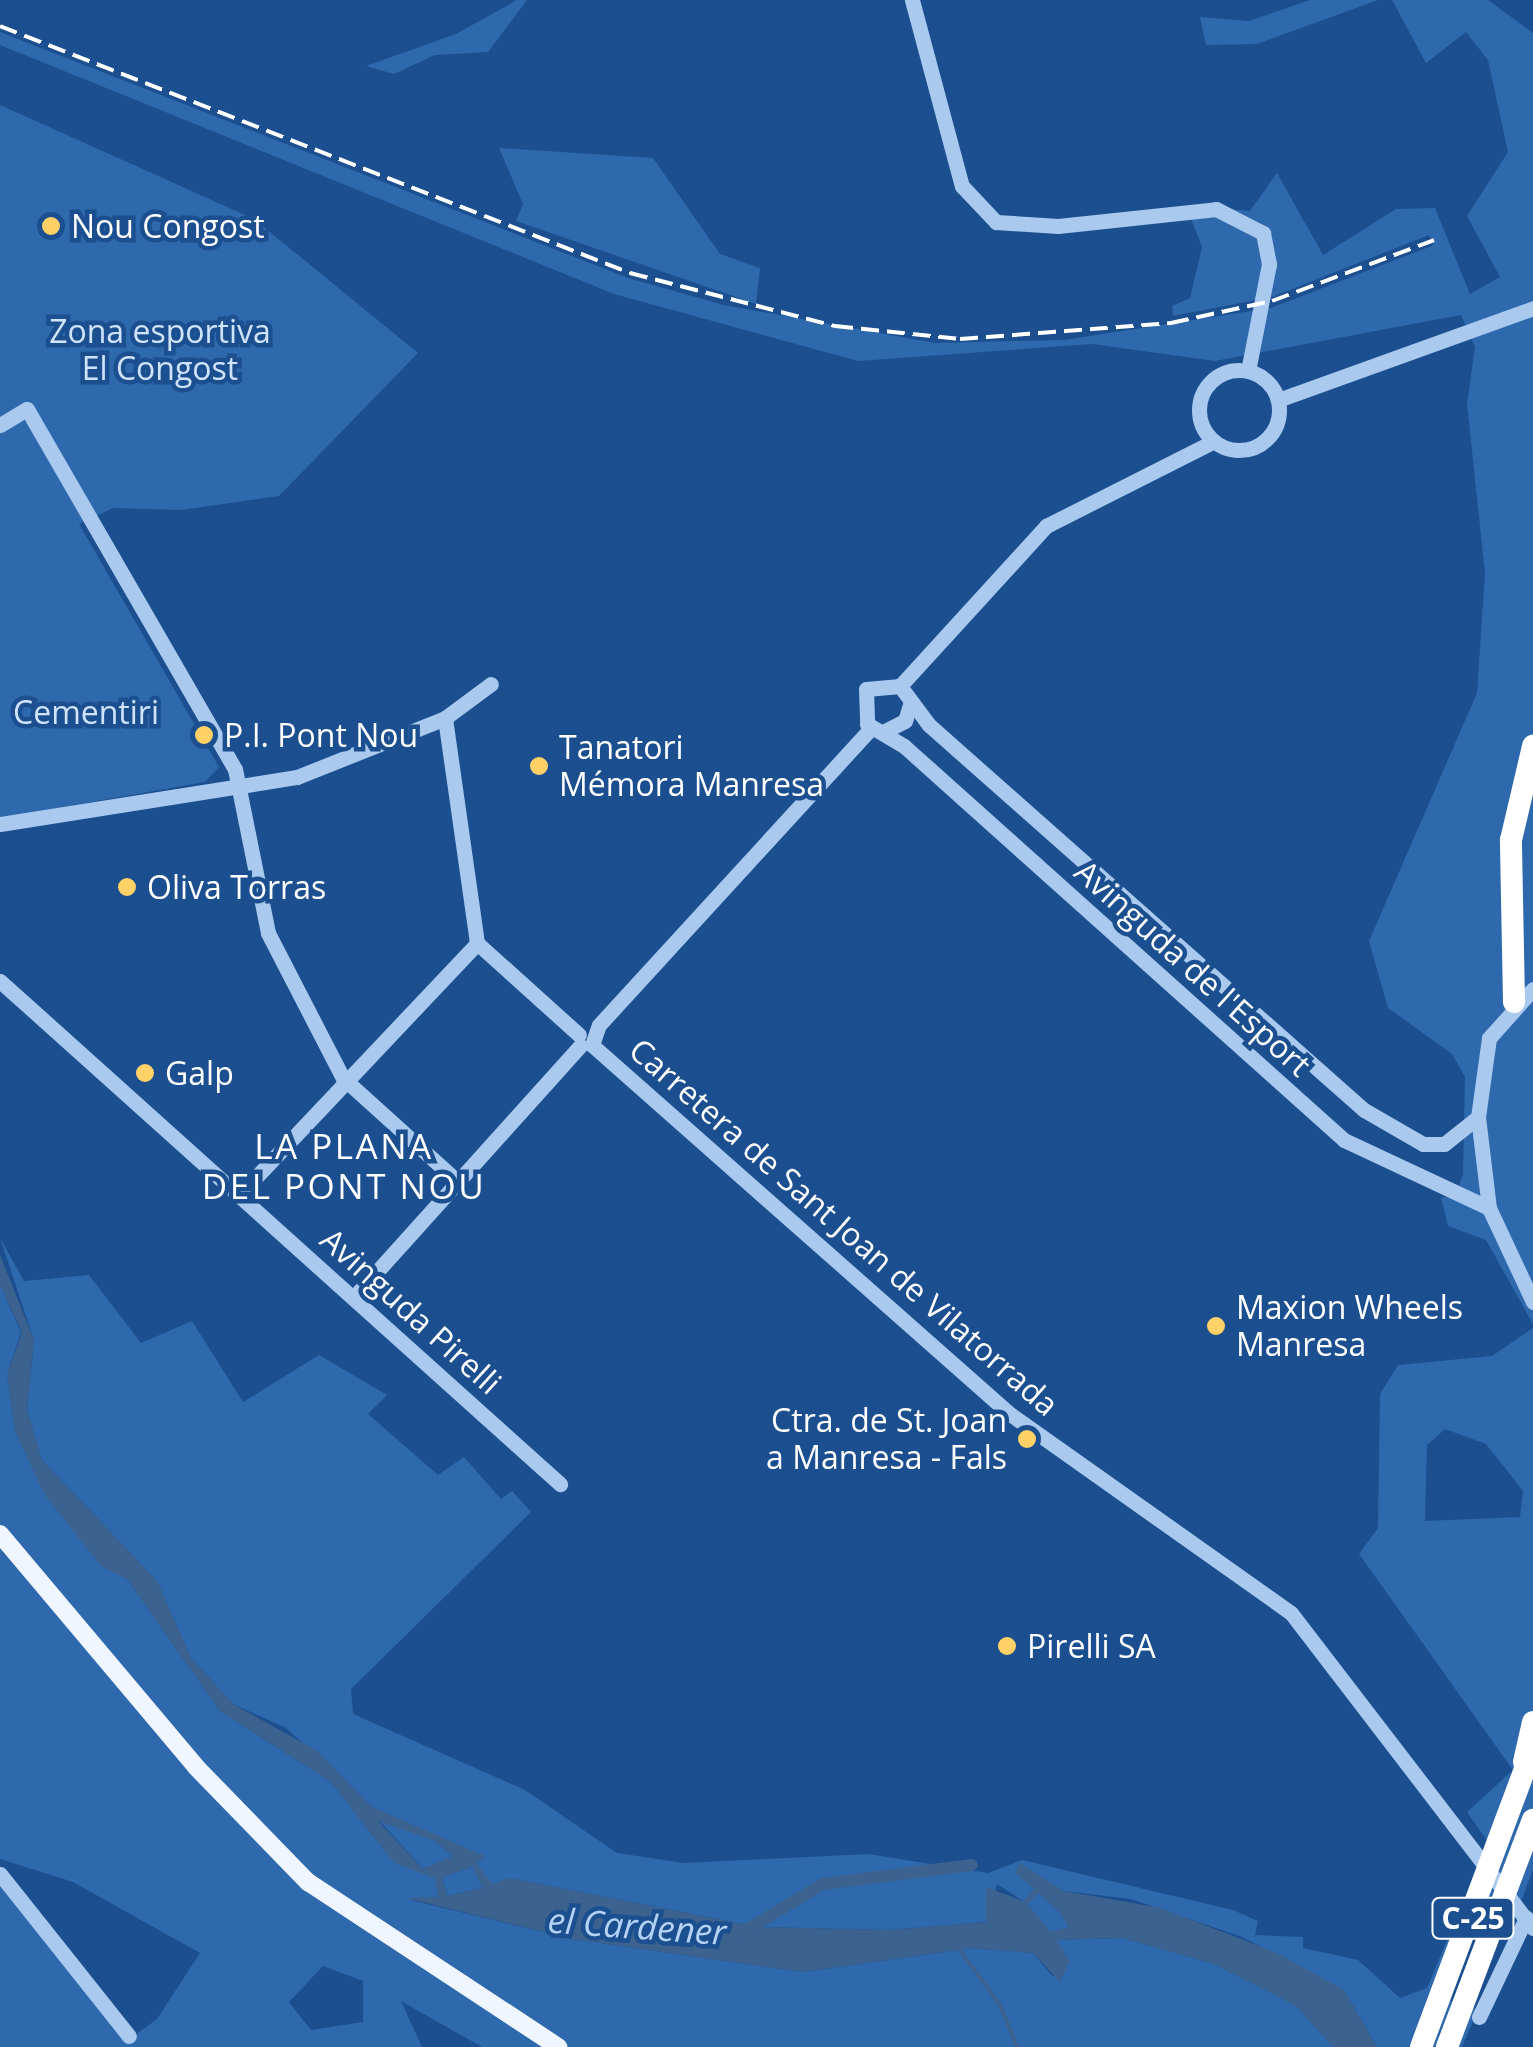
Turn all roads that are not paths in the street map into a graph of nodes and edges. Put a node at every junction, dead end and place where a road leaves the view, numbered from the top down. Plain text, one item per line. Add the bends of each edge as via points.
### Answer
1 (912, 0) edge
2 (1533, 308) edge
3 (1248, 371) junction
4 (1278, 400) junction
5 (0, 425) edge
6 (1214, 441) junction
7 (491, 684) dead end
8 (900, 686) junction
9 (910, 705) junction
10 (445, 718) junction
11 (878, 729) junction
12 (1533, 746) edge
13 (242, 785) junction
14 (0, 824) edge
15 (477, 943) junction
16 (0, 980) edge
17 (1523, 996) edge
18 (586, 1040) junction
19 (343, 1078) junction
20 (1478, 1117) junction
21 (457, 1181) junction
22 (240, 1194) junction
23 (1489, 1208) junction
24 (354, 1297) junction
25 (1533, 1302) edge
26 (560, 1484) dead end
27 (0, 1534) edge
28 (1533, 1722) edge
29 (1533, 1748) edge
30 (1519, 1787) junction
31 (1533, 1820) edge
32 (0, 1874) edge
33 (1528, 1915) edge
34 (1479, 2017) dead end
35 (130, 2036) dead end
36 (558, 2047) edge
37 (1421, 2047) edge
38 (1447, 2047) edge

1 - 3 street via 952,155 978,210 996,222 1058,226 1216,208 1263,233 1269,264
2 - 4 street via 1488,318
3 - 4 street
3 - 6 street via 1216,378 1202,396 1200,417
4 - 6 street via 1262,442 1243,450
5 - 13 street via 27,409
6 - 8 street via 1046,526
7 - 10 street
8 - 9 street, Avinguda de l'Esport
8 - 11 street via 878,682 863,694
9 - 11 street via 905,721
9 - 20 street, Avinguda de l'Esport via 1364,1110 1423,1144 1444,1144
10 - 13 street via 297,777
10 - 15 street
11 - 18 street
11 - 23 street, Avinguda de l'Esport via 1344,1140
12 - 17 highway via 1511,840
13 - 14 street
13 - 19 street via 268,933
15 - 18 street, Carretera de Sant Joan de Vilatorrada
15 - 19 street
16 - 22 street, Avinguda Pirelli
17 - 20 street via 1488,1038
18 - 21 street
18 - 33 street, Carretera de Sant Joan de Vilatorrada via 1010,1414 1291,1612
19 - 21 street
19 - 22 street
20 - 23 street
21 - 24 street
22 - 24 street, Avinguda Pirelli
23 - 25 street
24 - 26 street, Avinguda Pirelli
27 - 36 main road via 196,1766 308,1882
28 - 30 highway
29 - 30 highway, C-25
30 - 37 highway, C-25
31 - 38 highway, C-25
32 - 35 street
33 - 34 street

